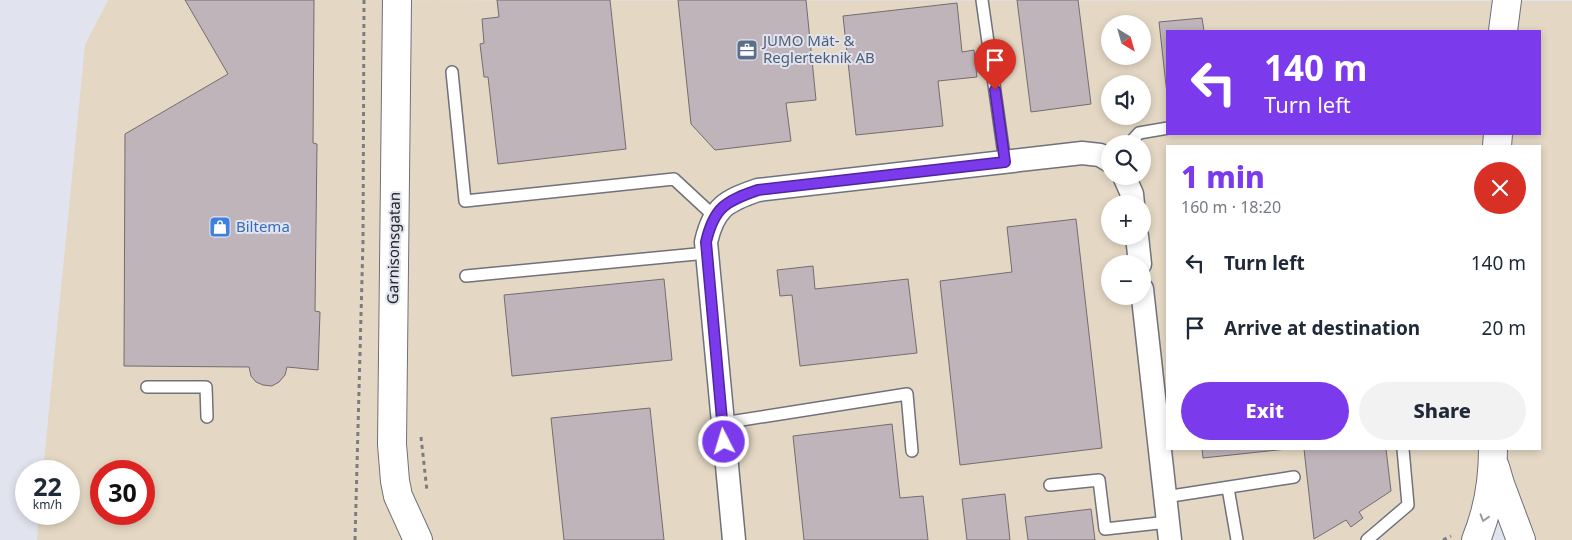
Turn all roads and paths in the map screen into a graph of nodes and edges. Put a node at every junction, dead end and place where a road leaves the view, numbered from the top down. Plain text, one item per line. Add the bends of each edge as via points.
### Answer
1 (364, 0) edge
2 (397, 0) edge
3 (982, 0) edge
4 (1494, 0) edge
5 (1507, 0) edge
6 (1498, 30) edge
7 (1503, 30) edge
8 (452, 72) dead end
9 (1166, 128) edge
10 (1136, 135) edge
11 (1101, 156) edge
12 (1005, 162) junction
13 (714, 217) junction
14 (707, 253) junction
15 (466, 276) dead end
16 (1144, 305) edge
17 (147, 387) dead end
18 (208, 417) dead end
19 (723, 423) junction
20 (1403, 450) edge
21 (912, 451) dead end
22 (1493, 455) edge
23 (1294, 478) dead end
24 (1050, 485) dead end
25 (1228, 488) junction
26 (398, 496) junction
27 (1165, 498) junction
28 (1169, 531) edge
29 (355, 540) edge
30 (398, 540) edge
31 (418, 540) edge
32 (734, 540) edge
33 (1237, 540) edge
34 (1367, 540) edge
35 (1476, 540) edge
36 (1521, 540) edge

1 - 29 path via 363,241
2 - 26 street, Garnisonsgatan via 392,444
3 - 12 lane
4 - 6 street
5 - 7 street
8 - 13 lane via 465,202 674,179
9 - 10 lane
11 - 12 street via 1082,153
12 - 13 street via 758,190 737,197
13 - 14 street via 706,242
14 - 15 lane
14 - 19 street
16 - 27 street
17 - 18 lane via 206,387
19 - 21 lane via 907,394
19 - 32 street
20 - 34 lane via 1408,505
22 -> 35 street via 1491,486
22 - 36 street
23 - 25 lane
24 - 28 lane via 1099,480 1104,529
25 - 27 lane
25 - 33 lane
26 - 30 street, Garnisonsgatan
26 - 31 street, Garnisonsgatan
27 - 28 street

